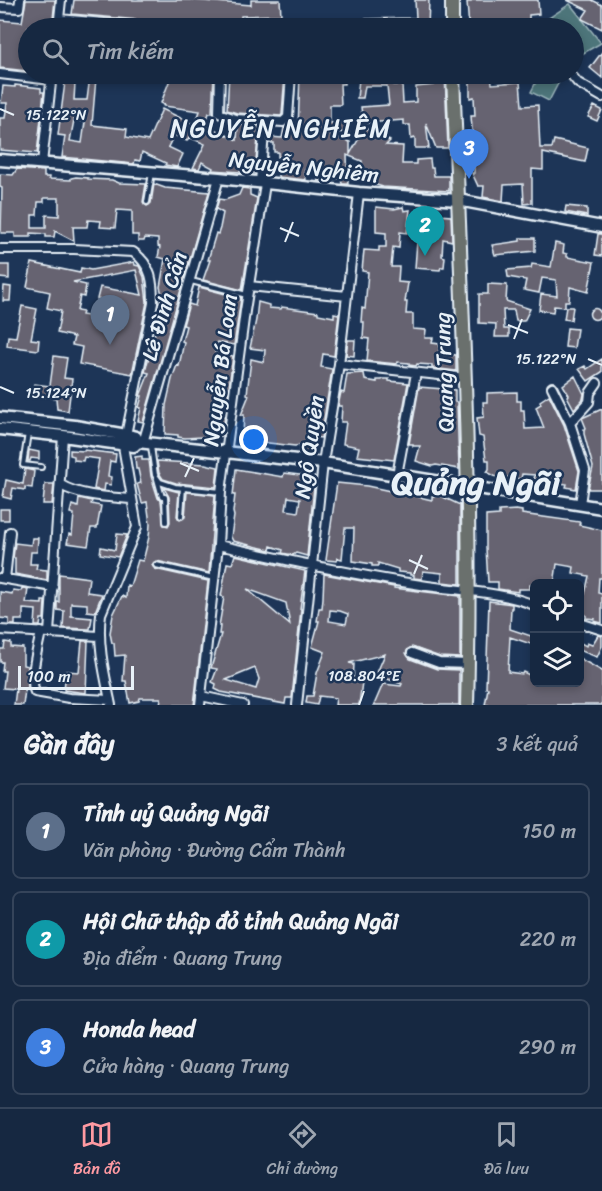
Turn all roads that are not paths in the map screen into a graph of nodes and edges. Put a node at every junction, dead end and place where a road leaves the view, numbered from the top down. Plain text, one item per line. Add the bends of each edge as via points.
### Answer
1 (20, 0) edge
2 (61, 0) edge
3 (452, 0) edge
4 (0, 7) edge
5 (59, 18) edge
6 (452, 18) edge
7 (0, 74) edge
8 (18, 75) edge
9 (50, 84) edge
10 (220, 84) edge
11 (290, 84) edge
12 (453, 84) edge
13 (578, 84) edge
14 (602, 97) edge
15 (265, 121) junction
16 (0, 160) edge
17 (42, 163) junction
18 (152, 172) junction
19 (219, 178) junction
20 (262, 183) junction
21 (360, 193) junction
22 (458, 200) junction
23 (147, 202) dead end
24 (602, 228) edge
25 (0, 249) edge
26 (191, 281) junction
27 (249, 286) junction
28 (248, 295) junction
29 (347, 296) junction
30 (339, 364) junction
31 (416, 373) junction
32 (466, 378) junction
33 (597, 383) dead end
34 (552, 387) dead end
35 (0, 418) edge
36 (570, 423) junction
37 (0, 429) edge
38 (28, 432) junction
39 (71, 433) junction
40 (124, 441) junction
41 (144, 443) junction
42 (227, 453) junction
43 (323, 463) junction
44 (41, 467) dead end
45 (397, 475) junction
46 (158, 480) junction
47 (60, 485) junction
48 (469, 486) junction
49 (183, 487) junction
50 (221, 492) junction
51 (131, 499) junction
52 (580, 504) junction
53 (602, 508) edge
54 (181, 516) dead end
55 (166, 522) dead end
56 (10, 532) dead end
57 (218, 545) junction
58 (156, 565) dead end
59 (313, 566) junction
60 (214, 578) junction
61 (2, 579) edge
62 (53, 587) junction
63 (470, 591) junction
64 (530, 603) edge
65 (584, 625) edge
66 (0, 630) edge
67 (602, 630) edge
68 (45, 633) junction
69 (99, 636) junction
70 (412, 653) dead end
71 (469, 664) junction
72 (201, 701) edge
73 (111, 702) edge
74 (243, 705) edge
75 (297, 705) edge
76 (467, 705) edge

1 - 4 street via 19,8
2 - 5 street
3 - 6 main road
7 - 8 street
9 - 17 street
10 - 15 street via 219,113
11 - 15 street via 287,120
12 - 22 main road, Quang Trung
13 - 14 street
15 - 20 street, Nguyễn Bá Loan
16 - 17 main road, Nguyễn Nghiêm
17 - 18 main road, Nguyễn Nghiêm
18 - 19 main road, Nguyễn Nghiêm
18 - 23 lane
19 - 20 main road, Nguyễn Nghiêm
19 - 26 street, Lê Đình Cẩn
20 - 21 main road, Nguyễn Nghiêm
20 - 27 street, Nguyễn Bá Loan
21 - 22 main road, Nguyễn Nghiêm
21 - 29 street, Ngô Quyền
22 - 24 main road, Nguyễn Nghiêm
22 - 32 main road, Quang Trung
25 - 40 street via 133,252 148,267 153,303
26 - 28 lane
26 - 41 street, Lê Đình Cẩn
27 - 28 street, Nguyễn Bá Loan
27 - 29 street
28 - 42 street, Nguyễn Bá Loan
29 - 30 street, Ngô Quyền
30 - 31 street
30 - 43 street, Ngô Quyền
31 - 32 street
31 - 45 street
32 - 48 main road, Quang Trung
33 - 36 street via 588,402
34 - 36 street
35 - 39 main road
36 - 52 street via 585,470
37 - 38 main road
38 - 39 main road
38 - 44 lane via 23,465
39 - 40 main road
39 - 47 street
40 - 41 main road via 134,447
40 - 51 street
41 - 42 main road
41 - 46 lane
42 - 43 main road
42 - 50 street, Nguyễn Bá Loan
43 - 45 main road
43 - 59 street, Ngô Quyền
45 - 48 main road
46 - 49 lane
46 - 55 lane via 165,497
47 - 51 street via 103,497
47 - 62 street
48 - 52 main road
48 - 63 main road, Quang Trung
49 - 50 lane
49 - 54 lane
50 - 57 street, Nguyễn Bá Loan
51 - 69 street via 137,522 135,534 101,614
52 - 53 main road
56 - 61 street
57 - 59 street
57 - 60 street, Nguyễn Bá Loan
58 - 60 lane
59 - 63 street
59 - 75 street, Ngô Quyền
60 - 72 street, Nguyễn Bá Loan
61 - 62 street
62 - 68 street
63 - 64 street
63 - 71 main road, Quang Trung
65 - 67 street
66 - 68 street
68 - 69 street
68 - 73 street via 34,671 35,692
69 - 73 street
70 - 71 street via 439,663
71 - 76 main road, Quang Trung
72 - 74 street

